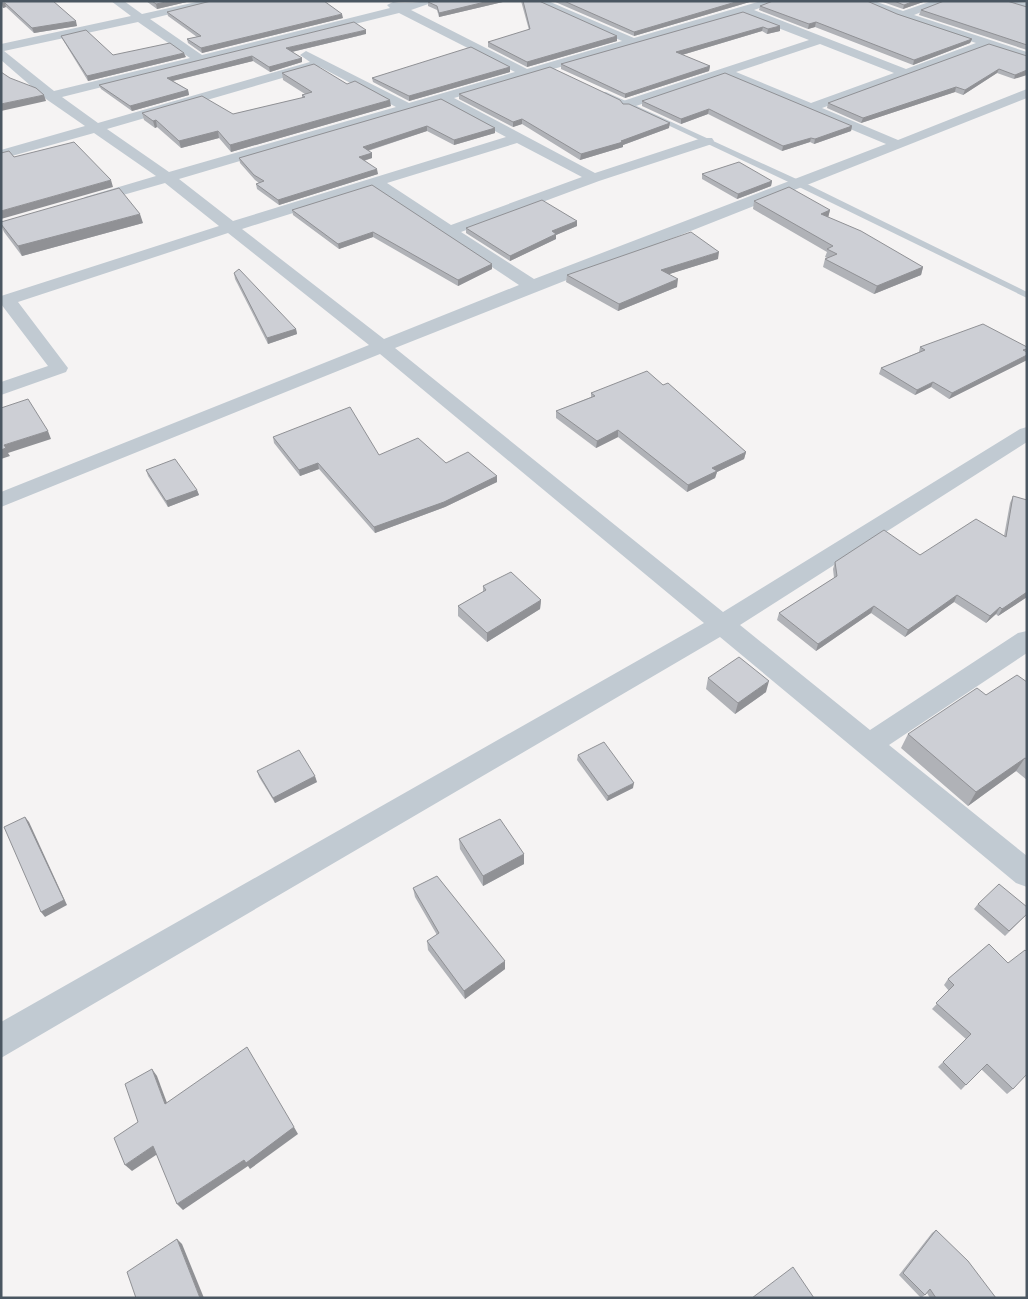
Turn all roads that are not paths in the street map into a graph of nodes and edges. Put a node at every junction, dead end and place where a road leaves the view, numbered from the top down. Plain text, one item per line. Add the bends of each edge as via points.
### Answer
1 (116, 1) edge
2 (218, 1) edge
3 (384, 1) edge
4 (432, 1) edge
5 (538, 1) edge
6 (774, 1) edge
7 (862, 1) edge
8 (944, 1) edge
9 (1007, 1) edge
10 (571, 4) edge
11 (1027, 7) edge
12 (554, 8) junction
13 (400, 9) junction
14 (743, 10) junction
15 (901, 15) junction
16 (142, 18) junction
17 (278, 40) junction
18 (820, 40) junction
19 (631, 41) junction
20 (987, 43) junction
21 (1027, 56) edge
22 (4, 57) edge
23 (199, 58) junction
24 (321, 63) junction
25 (724, 72) junction
26 (906, 73) junction
27 (526, 74) junction
28 (592, 87) edge
29 (1027, 93) edge
30 (51, 96) junction
31 (442, 98) junction
32 (628, 104) junction
33 (408, 108) junction
34 (810, 108) junction
35 (98, 128) junction
36 (518, 138) junction
37 (707, 141) junction
38 (897, 144) junction
39 (1, 155) edge
40 (168, 178) junction
41 (594, 178) junction
42 (375, 182) junction
43 (800, 184) junction
44 (75, 205) edge
45 (231, 227) junction
46 (449, 231) junction
47 (532, 286) junction
48 (1, 295) edge
49 (1027, 295) edge
50 (383, 346) junction
51 (59, 368) junction
52 (1, 389) edge
53 (1027, 433) edge
54 (1, 500) edge
55 (721, 625) junction
56 (1027, 640) edge
57 (868, 745) junction
58 (1027, 874) edge
59 (1, 1041) edge

1 - 16 street
2 - 16 street
3 - 13 street
4 - 13 street
5 - 12 street
6 - 14 street
7 - 15 street
8 - 15 street
9 - 11 street
10 - 12 street
12 - 19 street
13 - 17 street
13 - 27 street
14 - 18 street
14 - 19 street
15 - 20 street
16 - 22 street
16 - 23 street
17 - 23 street
17 - 24 street
18 - 25 street
18 - 26 street
19 - 27 street via 552,69
20 - 21 street
20 - 26 street
22 - 30 street
23 - 30 street
24 - 33 street
24 - 35 street
25 - 32 street
25 - 34 street
26 - 34 street
27 - 31 street
28 - 32 lane
29 - 38 street
30 - 35 street
31 - 33 street
31 - 36 street
32 - 37 lane
33 - 40 street
34 - 38 street
35 - 39 street
35 - 40 street
36 - 41 street
36 - 42 street
37 - 41 street
37 - 43 lane
38 - 43 street
40 - 44 street
40 - 45 street
41 - 46 street
42 - 45 street
42 - 46 street
43 - 47 street
43 - 49 lane
45 - 50 street
45 - 51 street via 7,300
46 - 47 street
47 - 50 street
48 - 51 street
50 - 54 street
50 - 55 street
51 - 52 street
53 - 55 street
55 - 57 street
55 - 59 street
56 - 57 street
57 - 58 street

